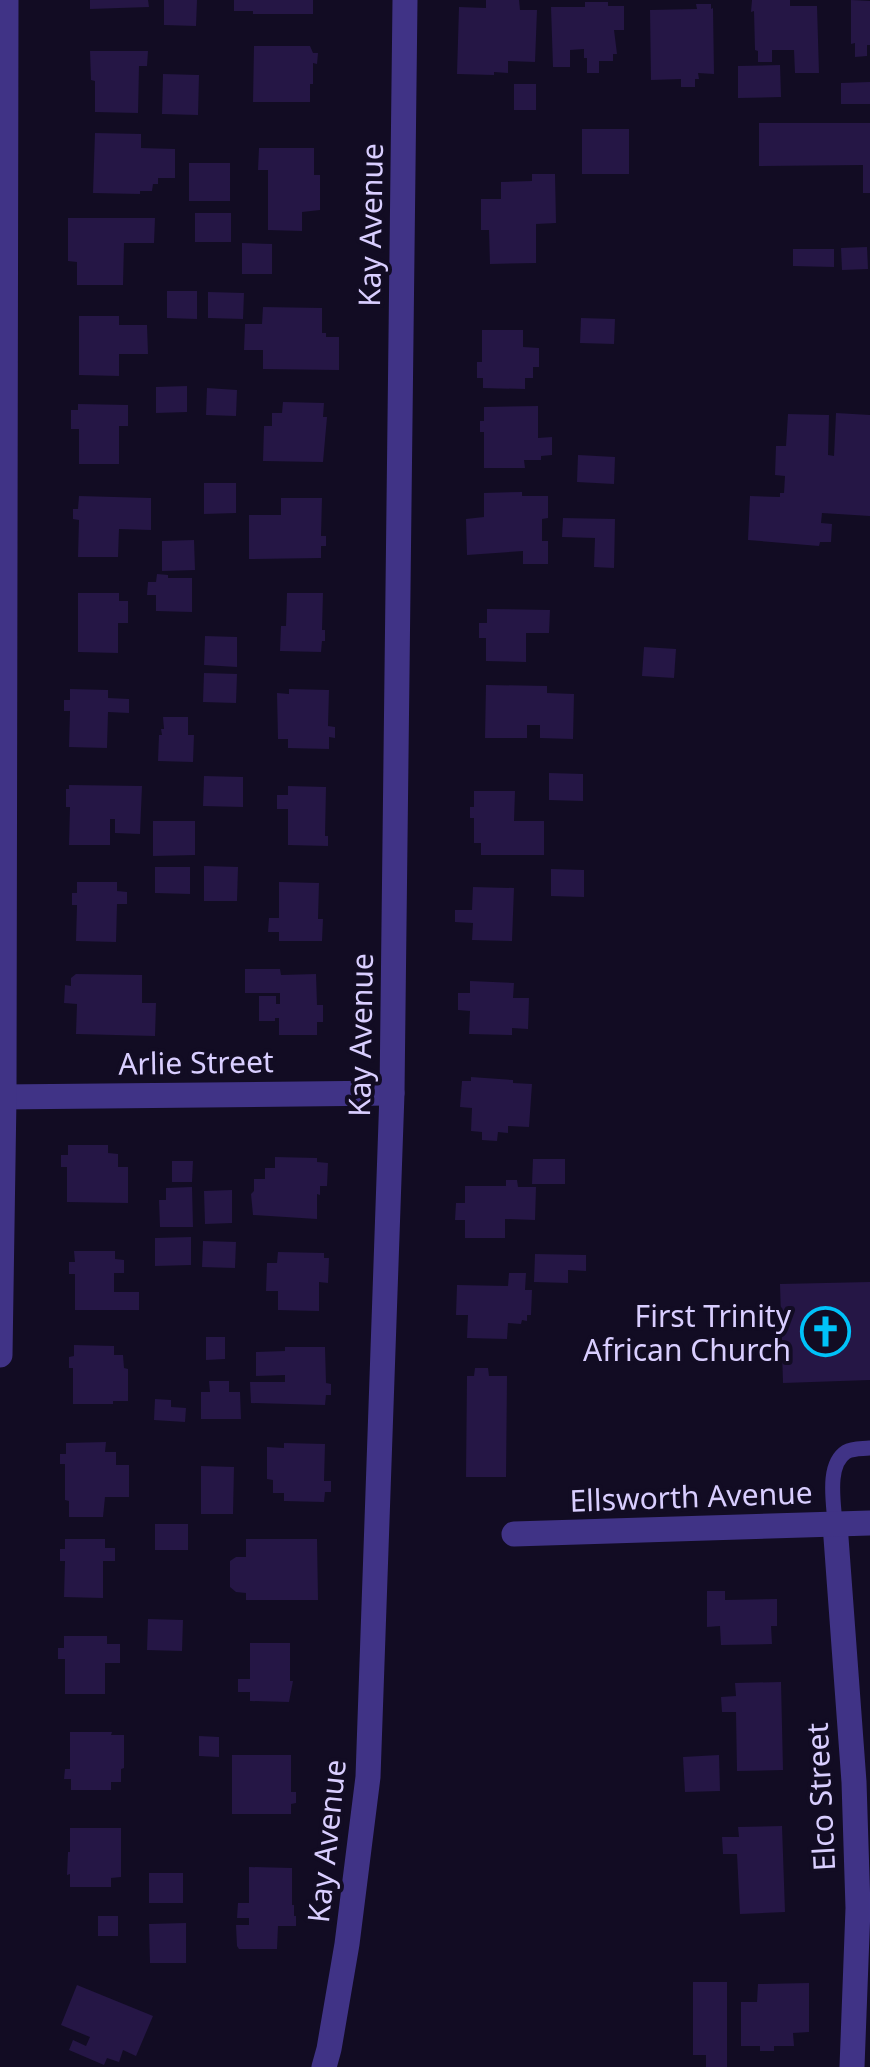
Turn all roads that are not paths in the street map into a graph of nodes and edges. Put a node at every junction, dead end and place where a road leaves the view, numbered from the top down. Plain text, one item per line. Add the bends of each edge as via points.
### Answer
1 (6, 0) edge
2 (405, 0) edge
3 (392, 1093) junction
4 (2, 1097) edge
5 (0, 1355) edge
6 (870, 1448) edge
7 (835, 1524) junction
8 (870, 1524) edge
9 (514, 1534) dead end
10 (324, 2067) edge
11 (852, 2067) edge

1 - 4 street
2 - 3 street, Kay Avenue
3 - 4 street, Arlie Street
3 - 10 street, Kay Avenue via 368,1777
4 - 5 street
6 - 7 lane via 849,1450 838,1460
7 - 8 street, Ellsworth Avenue
7 - 9 street, Ellsworth Avenue
7 - 11 street, Elco Street via 858,1908

